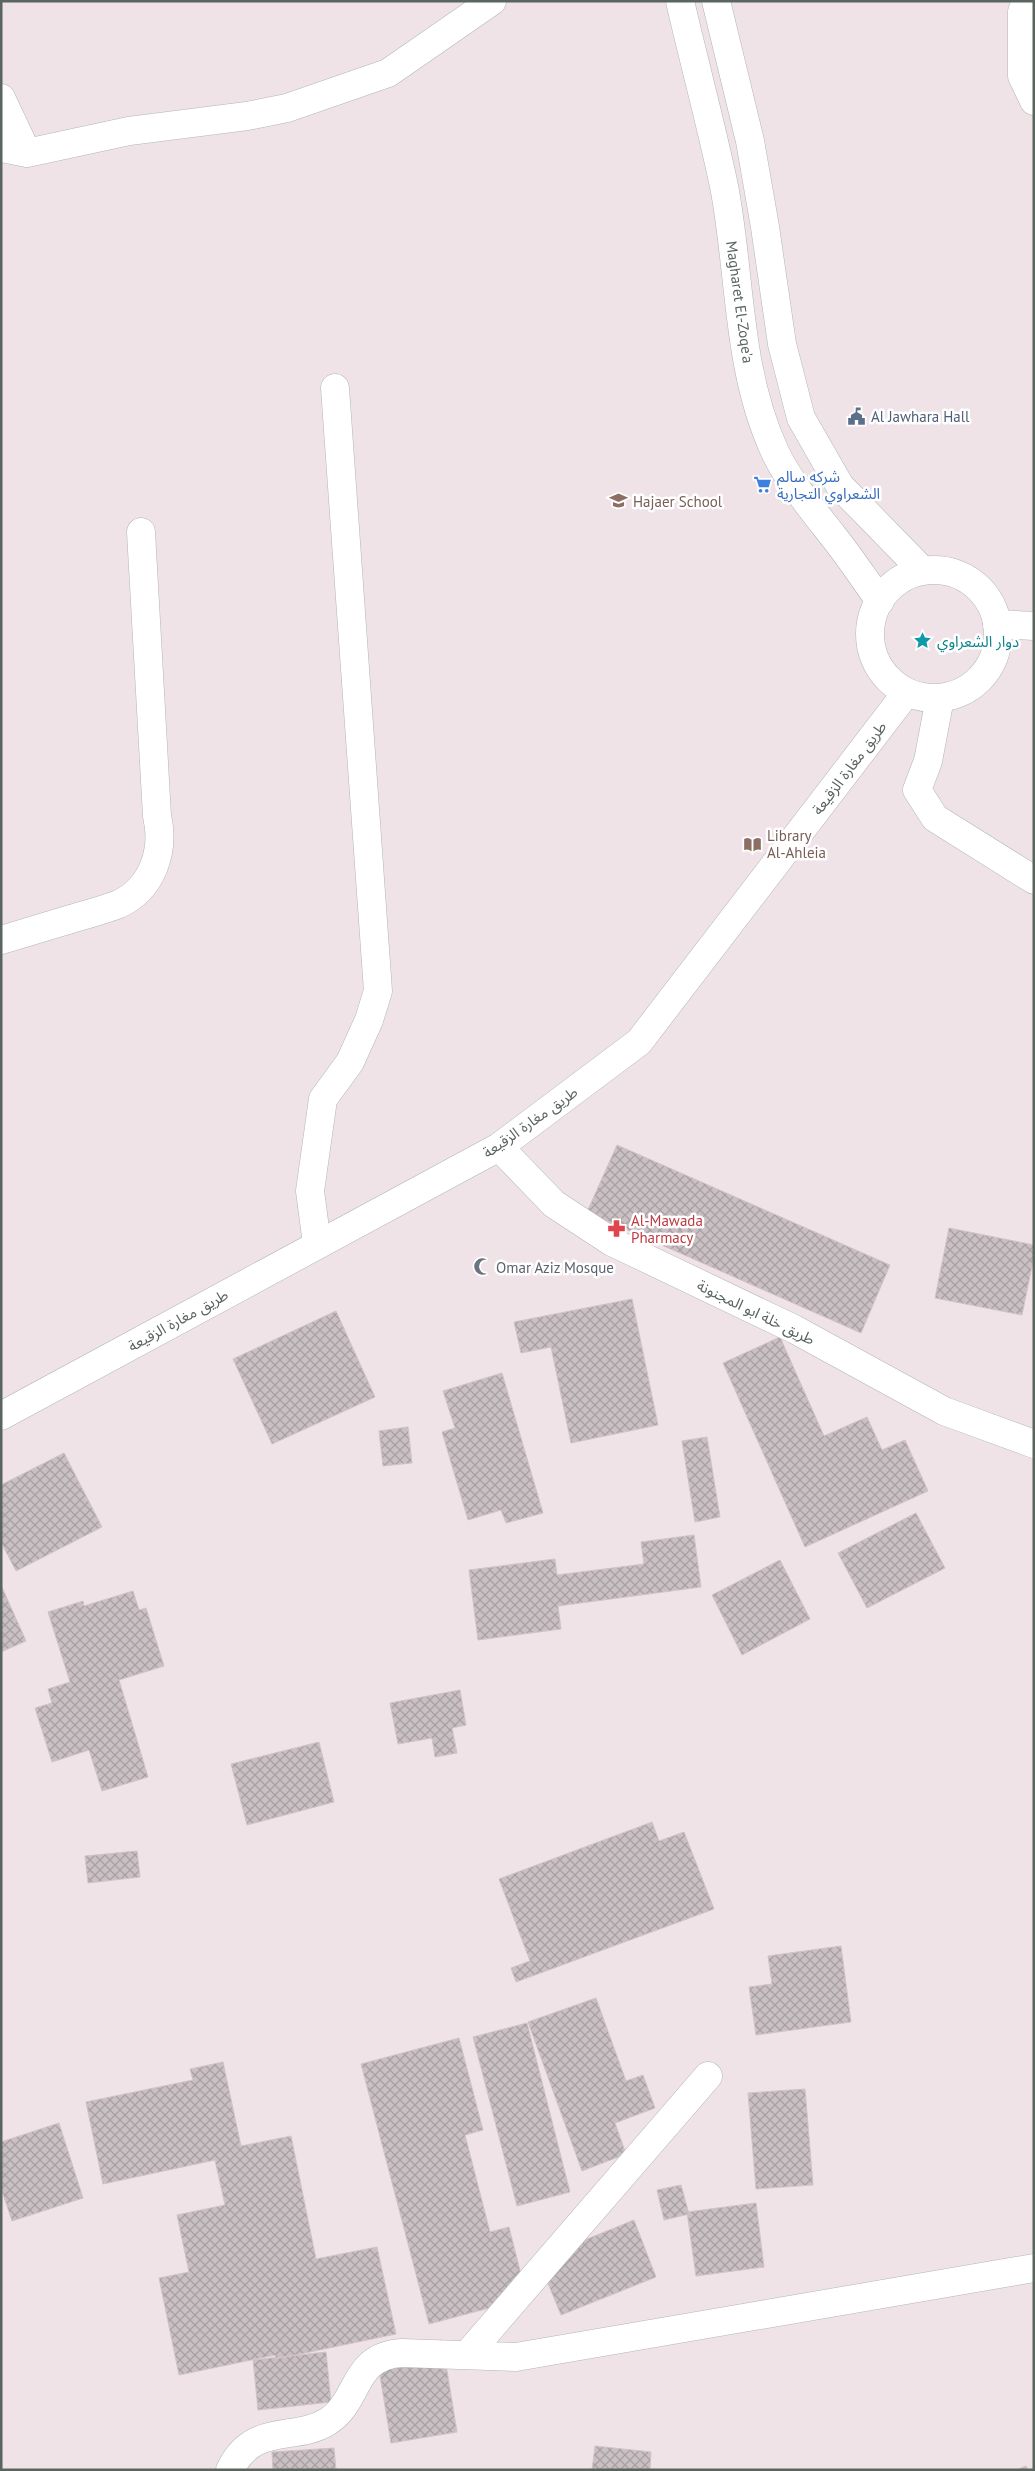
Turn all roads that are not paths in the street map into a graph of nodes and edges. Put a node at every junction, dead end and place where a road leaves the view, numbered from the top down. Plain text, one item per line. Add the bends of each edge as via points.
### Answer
1 (492, 1) edge
2 (680, 1) edge
3 (716, 1) edge
4 (1026, 1) edge
5 (1, 98) edge
6 (1034, 100) edge
7 (14, 151) edge
8 (335, 388) dead end
9 (141, 532) dead end
10 (922, 570) junction
11 (880, 601) junction
12 (997, 624) junction
13 (1034, 626) edge
14 (907, 692) junction
15 (940, 698) junction
16 (1034, 880) edge
17 (1, 940) edge
18 (499, 1147) junction
19 (317, 1244) junction
20 (1, 1416) edge
21 (1034, 1444) edge
22 (708, 2076) dead end
23 (1034, 2268) edge
24 (467, 2355) junction
25 (230, 2470) edge

1 - 7 street via 388,73 286,108
2 - 11 street, Magharet El-Zoqe'a via 724,186 744,352 760,410 775,452 799,493
3 - 10 street via 750,140 782,344 801,418 840,486
4 - 6 street via 1022,12 1022,76
5 - 7 street
8 - 19 street via 378,991 350,1062 323,1099 310,1191
9 - 17 street via 160,828 155,866 141,888 120,903
10 - 11 street via 903,577 885,591
10 - 12 street via 942,570 967,580 991,604
11 - 14 street via 874,610 869,631 872,653 882,673
12 - 13 street
12 - 15 street via 997,644 991,664 983,675 962,692
14 - 15 street via 919,697
14 - 18 street, طريق مغارة الزقيعة via 640,1042
15 - 16 street via 928,761 918,790 935,818
18 - 19 street, طريق مغارة الزقيعة
18 - 21 street, طريق خلة ابو المجنونة via 554,1204 612,1242 794,1329 944,1411
19 - 20 street, طريق مغارة الزقيعة
22 - 24 street
23 - 24 street via 516,2357
24 - 25 street via 402,2353 378,2358 365,2368 344,2405 332,2418 316,2426 260,2440 240,2456

